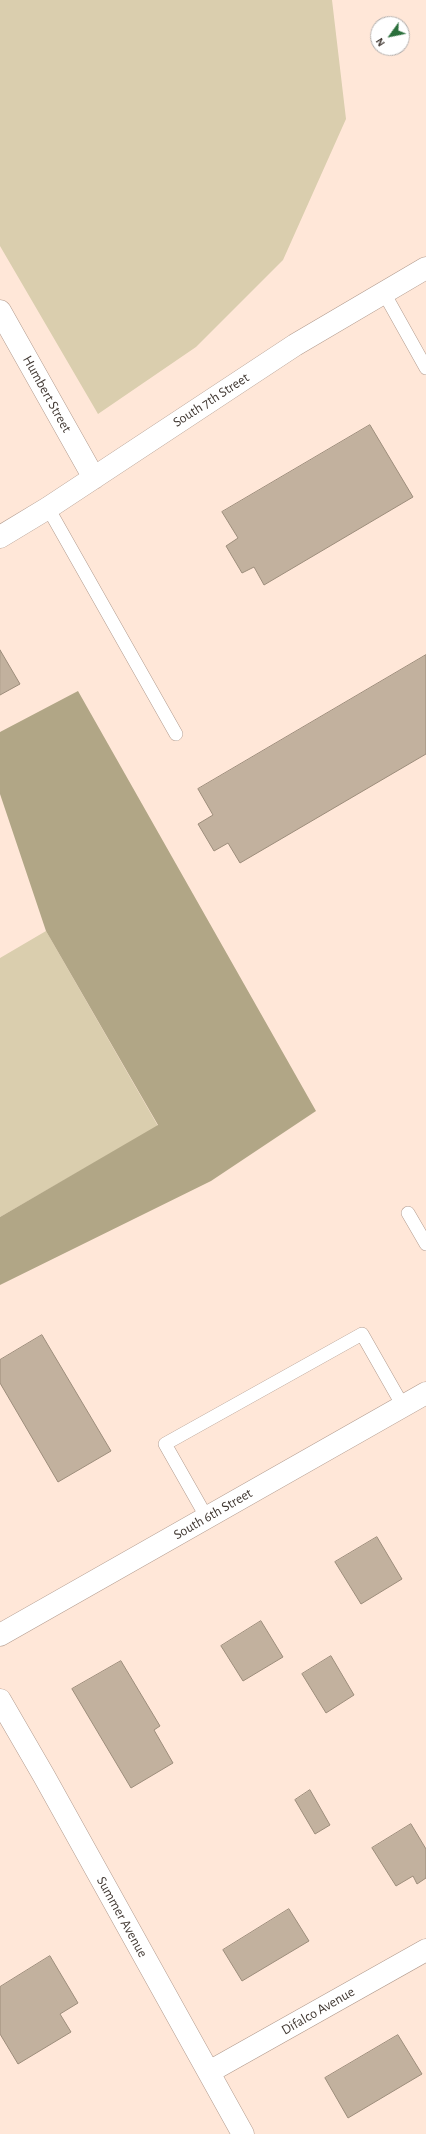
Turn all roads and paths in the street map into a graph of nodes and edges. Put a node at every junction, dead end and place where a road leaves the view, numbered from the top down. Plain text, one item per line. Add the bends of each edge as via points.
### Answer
1 (426, 268) edge
2 (384, 293) junction
3 (0, 311) edge
4 (426, 368) edge
5 (94, 478) junction
6 (48, 508) junction
7 (0, 537) edge
8 (176, 734) dead end
9 (408, 1213) dead end
10 (426, 1244) edge
11 (426, 1393) edge
12 (404, 1406) junction
13 (207, 1518) junction
14 (0, 1635) edge
15 (0, 1700) edge
16 (426, 1950) edge
17 (209, 2072) junction
18 (243, 2134) edge

1 - 2 street, South 7th Street
2 - 4 lane
2 - 5 street, South 7th Street via 295,345
3 - 5 street, Humbert Street
5 - 6 street, South 7th Street
6 - 7 street, South 7th Street
6 - 8 lane
9 - 10 lane
11 - 12 street, South 6th Street
12 - 13 street, South 6th Street
12 - 13 lane via 362,1334 165,1444
13 - 14 street, South 6th Street
15 - 17 street, Summer Avenue
16 - 17 street, Difalco Avenue
17 - 18 street, Summer Avenue

